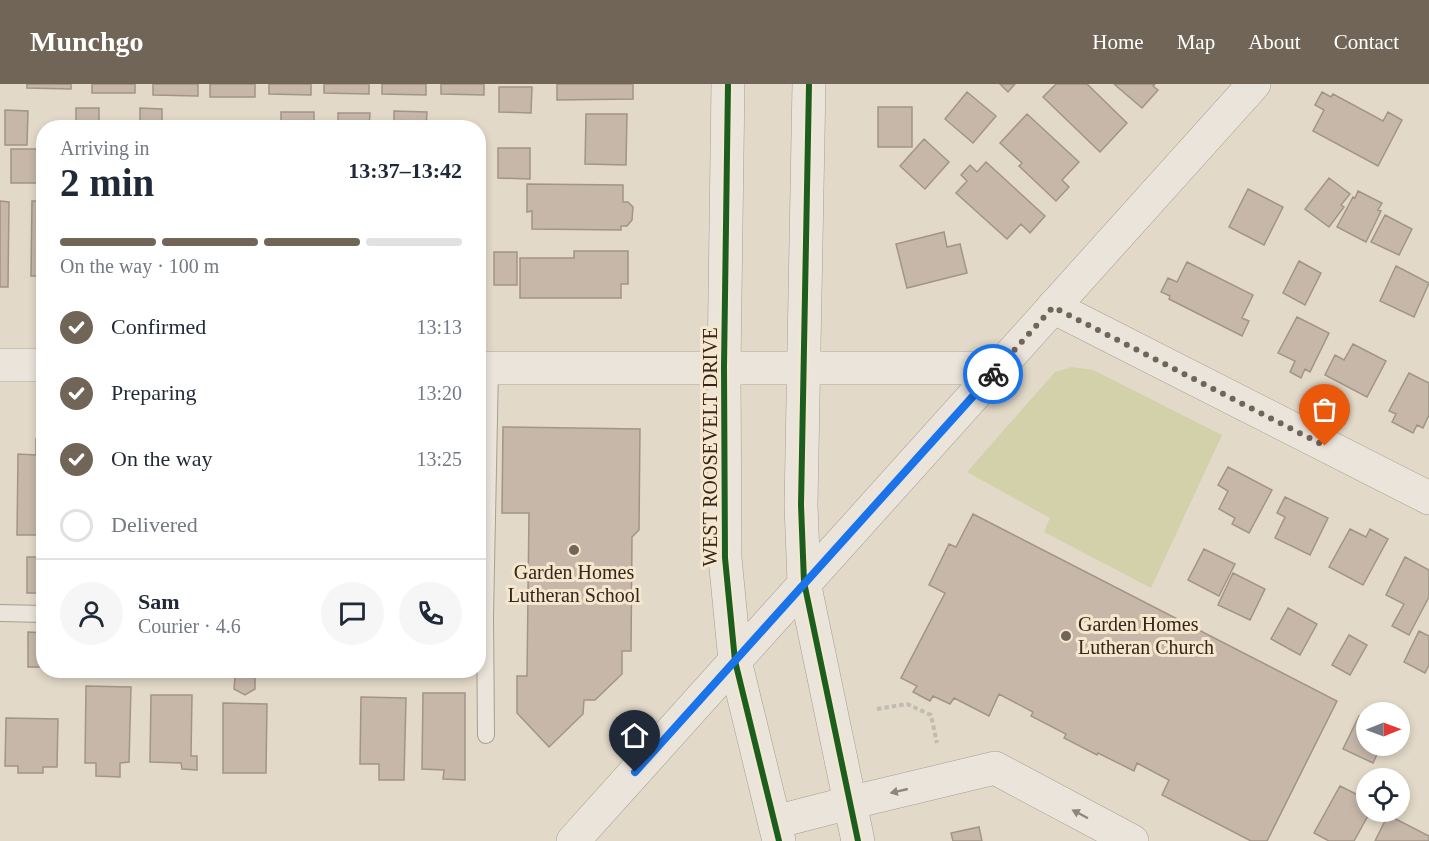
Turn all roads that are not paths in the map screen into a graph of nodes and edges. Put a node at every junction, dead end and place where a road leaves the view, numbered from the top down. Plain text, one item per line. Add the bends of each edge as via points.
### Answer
1 (729, 84) edge
2 (809, 84) edge
3 (1254, 84) edge
4 (1053, 307) junction
5 (0, 365) edge
6 (36, 365) edge
7 (724, 367) junction
8 (486, 368) edge
9 (804, 368) junction
10 (999, 368) junction
11 (1429, 498) edge
12 (804, 582) junction
13 (0, 613) edge
14 (36, 614) edge
15 (735, 661) junction
16 (484, 678) edge
17 (486, 735) dead end
18 (849, 803) junction
19 (778, 832) edge
20 (1128, 840) edge
21 (573, 841) edge
22 (858, 841) edge

1 - 7 street, WEST ROOSEVELT DRIVE
2 - 9 street
3 - 4 street
4 - 10 street
4 - 11 street
5 - 6 street
7 - 8 street
7 - 9 street
7 - 15 street, WEST ROOSEVELT DRIVE via 725,558
9 - 10 street
9 - 12 street
10 - 12 street
12 - 15 street
12 - 18 street
13 - 14 lane
15 - 19 street, WEST ROOSEVELT DRIVE
15 - 21 street
16 - 17 lane
18 - 19 street
20 -> 18 street via 995,768
18 - 22 street

